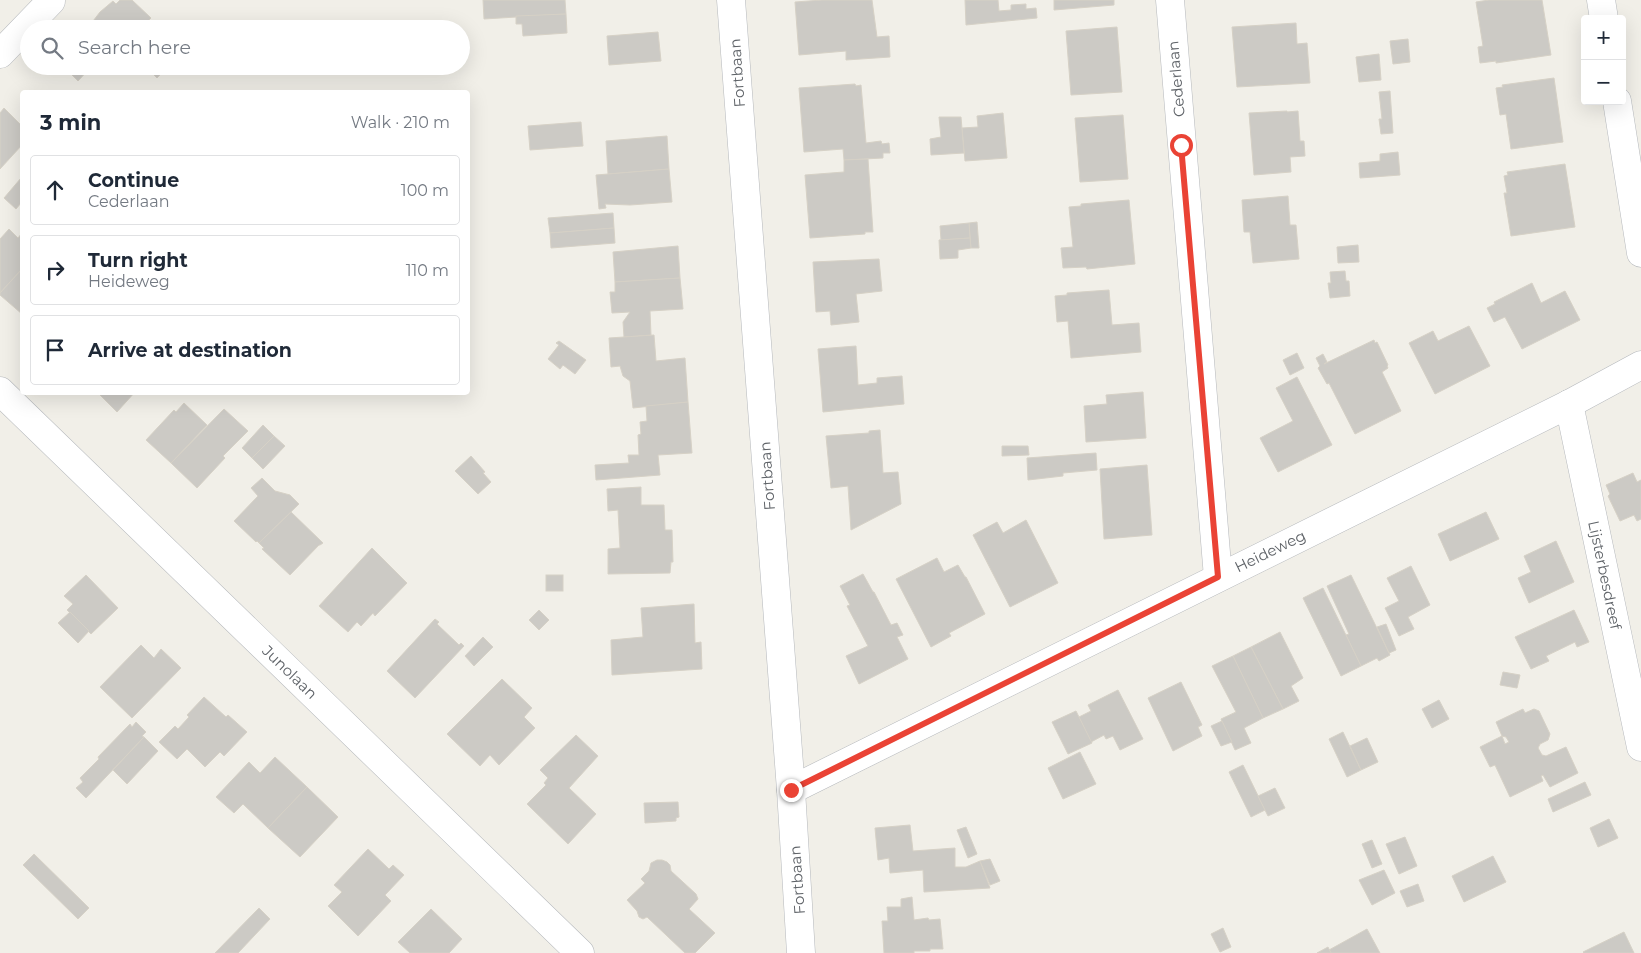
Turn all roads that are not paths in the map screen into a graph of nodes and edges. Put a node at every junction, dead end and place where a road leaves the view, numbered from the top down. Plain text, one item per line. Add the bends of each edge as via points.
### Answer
1 (50, 0) edge
2 (731, 0) edge
3 (1170, 0) edge
4 (1601, 0) edge
5 (1603, 15) edge
6 (33, 20) edge
7 (20, 33) edge
8 (0, 54) edge
9 (1618, 105) edge
10 (1641, 253) edge
11 (1641, 365) edge
12 (0, 391) edge
13 (1568, 404) junction
14 (1218, 577) junction
15 (1641, 747) edge
16 (791, 790) junction
17 (580, 953) edge
18 (802, 953) edge

1 - 6 street
2 - 16 street, Fortbaan
3 - 14 street, Cederlaan
4 - 5 street
7 - 8 street
9 - 10 street
11 - 13 street, Heideweg
12 - 17 street, Junolaan
13 - 14 street, Heideweg
13 - 15 street, Lijsterbesdreef
14 - 16 street, Heideweg
16 - 18 street, Fortbaan

